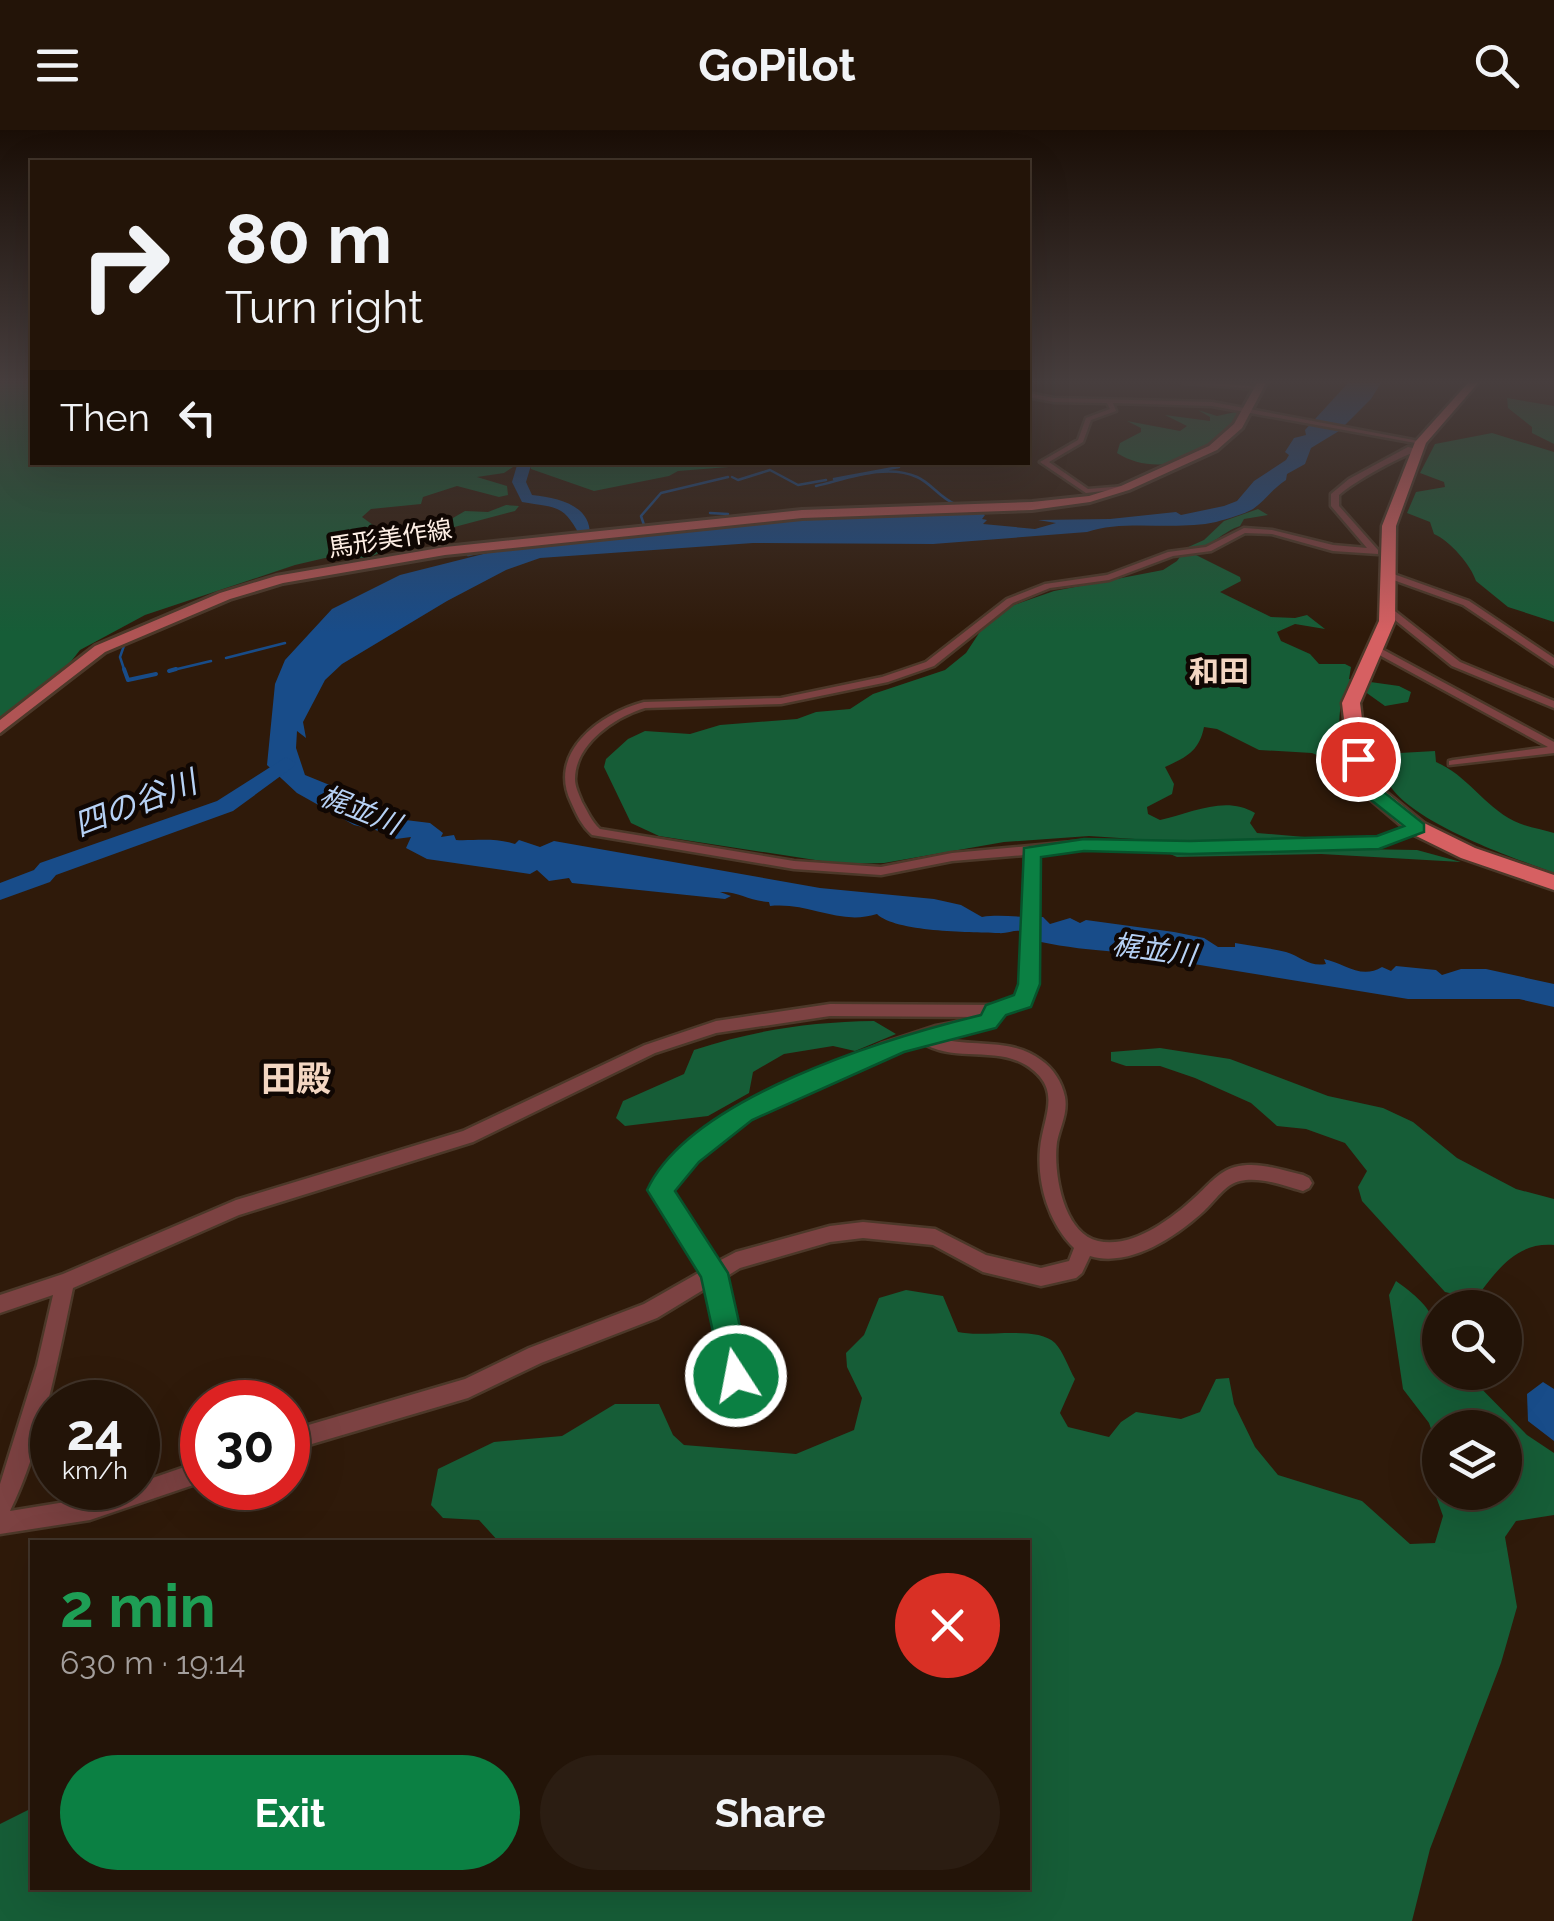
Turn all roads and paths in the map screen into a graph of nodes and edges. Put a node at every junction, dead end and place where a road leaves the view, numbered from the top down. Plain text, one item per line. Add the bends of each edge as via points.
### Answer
1 (1051, 467) edge
2 (1172, 467) edge
3 (1386, 467) edge
4 (1412, 467) edge
5 (1125, 488) junction
6 (1383, 561) junction
7 (1388, 610) junction
8 (1384, 630) junction
9 (1412, 630) junction
10 (1375, 649) junction
11 (1554, 663) edge
12 (1554, 705) edge
13 (0, 728) edge
14 (1554, 748) edge
15 (1453, 763) dead end
16 (1417, 828) junction
17 (1031, 852) junction
18 (1554, 883) edge
19 (994, 1011) junction
20 (923, 1036) junction
21 (1302, 1183) dead end
22 (1084, 1248) junction
23 (714, 1273) junction
24 (66, 1282) junction
25 (0, 1304) edge
26 (736, 1376) dead end
27 (310, 1435) edge
28 (180, 1479) edge
29 (0, 1507) edge
30 (0, 1523) edge

1 - 5 street via 1086,490
2 - 5 main road, 馬形美作線
3 - 6 street via 1335,494 1335,506
4 - 6 main road
5 - 13 main road, 馬形美作線 via 1050,505 802,514 473,548 307,573 225,596 112,642
6 - 7 main road
6 - 11 street via 1466,603
6 - 17 street via 1272,532 1237,532 1208,549 1010,601 944,655 912,672 781,702 624,710 592,736 568,776 589,828 613,836 860,871
7 - 8 main road
7 - 9 street
8 - 9 street
8 - 10 main road
9 - 12 street via 1456,664
10 - 14 street
10 - 16 main road via 1351,704 1358,759 1378,796
14 - 15 street
16 - 17 street via 1379,842 1084,845
16 - 18 main road
17 - 19 street via 1027,995
19 - 20 street via 988,1022
19 - 24 street via 830,1010 716,1027 650,1049 467,1137 236,1208
20 - 22 street via 936,1044 1024,1056 1044,1071 1060,1103 1047,1155 1054,1190 1064,1222
20 - 23 street via 743,1112 690,1154 660,1190
21 - 22 street via 1240,1173 1150,1239 1113,1252
22 - 23 street via 1069,1272 1041,1277 983,1264 934,1237 850,1230 760,1252
23 - 26 street
23 - 27 street via 638,1317 468,1388
24 - 25 street
24 - 29 street via 47,1365
28 - 30 street via 90,1509

